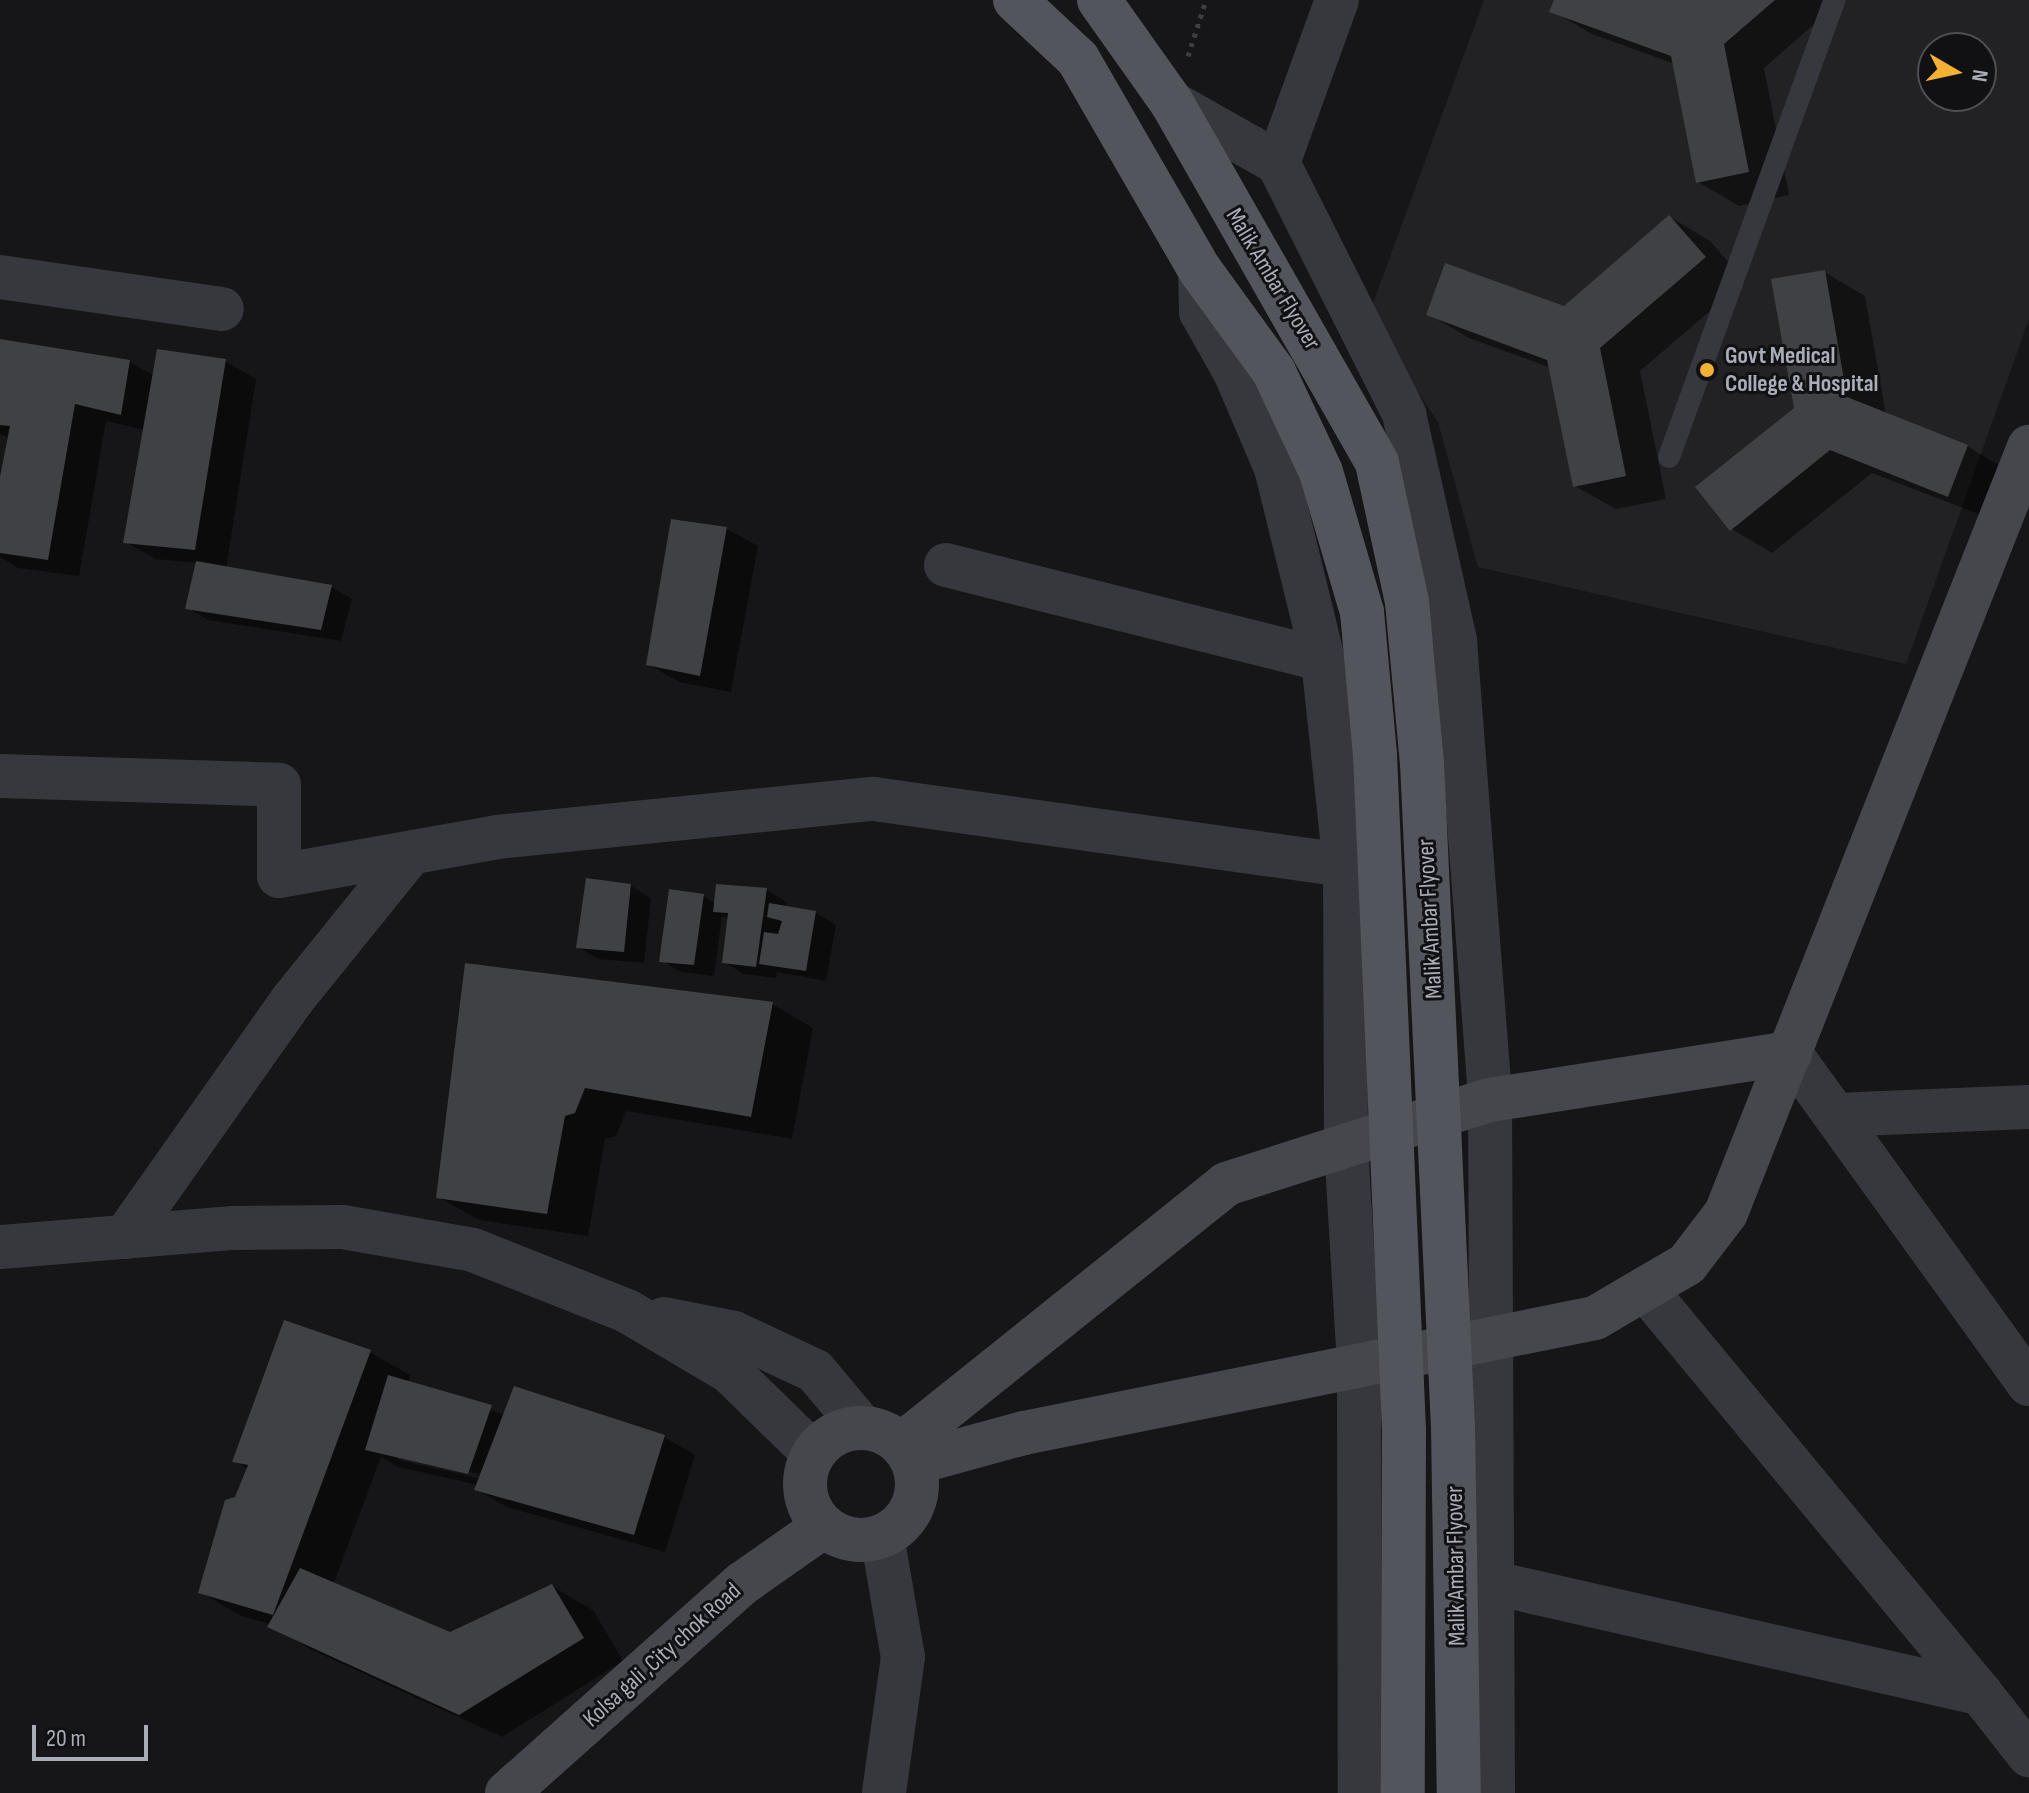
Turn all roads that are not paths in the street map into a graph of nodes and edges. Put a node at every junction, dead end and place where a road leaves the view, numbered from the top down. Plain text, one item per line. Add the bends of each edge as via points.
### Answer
1 (1015, 0) edge
2 (1099, 0) edge
3 (1337, 0) edge
4 (1834, 0) edge
5 (1172, 103) junction
6 (1278, 163) junction
7 (1200, 270) junction
8 (0, 277) edge
9 (222, 309) dead end
10 (2029, 447) edge
11 (1669, 457) dead end
12 (946, 565) dead end
13 (1323, 660) junction
14 (0, 776) edge
15 (411, 853) junction
16 (1345, 865) junction
17 (1790, 1053) junction
18 (1490, 1100) junction
19 (2029, 1107) edge
20 (1835, 1115) junction
21 (1346, 1146) junction
22 (125, 1237) junction
23 (0, 1247) edge
24 (1645, 1289) junction
25 (627, 1311) junction
26 (1495, 1339) junction
27 (1359, 1367) junction
28 (2029, 1384) edge
29 (862, 1427) junction
30 (813, 1453) junction
31 (908, 1454) junction
32 (824, 1526) junction
33 (882, 1536) junction
34 (1494, 1583) junction
35 (1981, 1694) junction
36 (2029, 1755) edge
37 (507, 1793) edge
38 (884, 1793) edge
39 (1360, 1793) edge
40 (1403, 1793) edge
41 (1459, 1793) edge
42 (1493, 1793) edge

1 - 7 main road, Malik Ambar Flyover via 1078,59
2 - 5 main road, Malik Ambar Flyover
3 - 6 street
4 - 11 lane
5 - 6 street
5 - 41 main road, Malik Ambar Flyover via 1377,463 1407,602 1422,763 1453,1411
6 - 18 street via 1408,429 1455,641
7 - 13 street via 1201,312 1235,372 1276,468
7 - 40 main road, Malik Ambar Flyover via 1274,372 1321,472 1362,612 1375,755 1404,1430
8 - 9 street
10 - 17 street
12 - 13 street
13 - 16 street
14 - 15 street via 279,785 279,876
15 - 16 street via 497,837 874,799
15 - 22 street via 293,999
16 - 21 street
17 - 18 street
17 - 20 street
17 - 24 street via 1726,1213 1687,1264
18 - 21 street
18 - 26 street
19 - 20 street
20 - 28 street
21 - 27 street
21 - 31 street via 1226,1184
22 - 23 street
22 - 25 street via 343,1227 473,1250
24 - 26 street via 1595,1318
24 - 35 street
25 - 29 street via 734,1333 815,1371
25 - 30 street via 730,1372
26 - 27 street
26 - 34 street
27 - 31 street
27 - 39 street
29 - 30 street via 834,1434
29 - 31 street via 884,1431
30 - 32 street via 805,1478 809,1505
31 - 33 street via 917,1484 913,1506
32 - 33 street via 842,1537
32 - 37 street, Kolsa gali ,City chok Road via 743,1583
33 - 38 street via 903,1657
34 - 35 street
34 - 42 street
35 - 36 street

